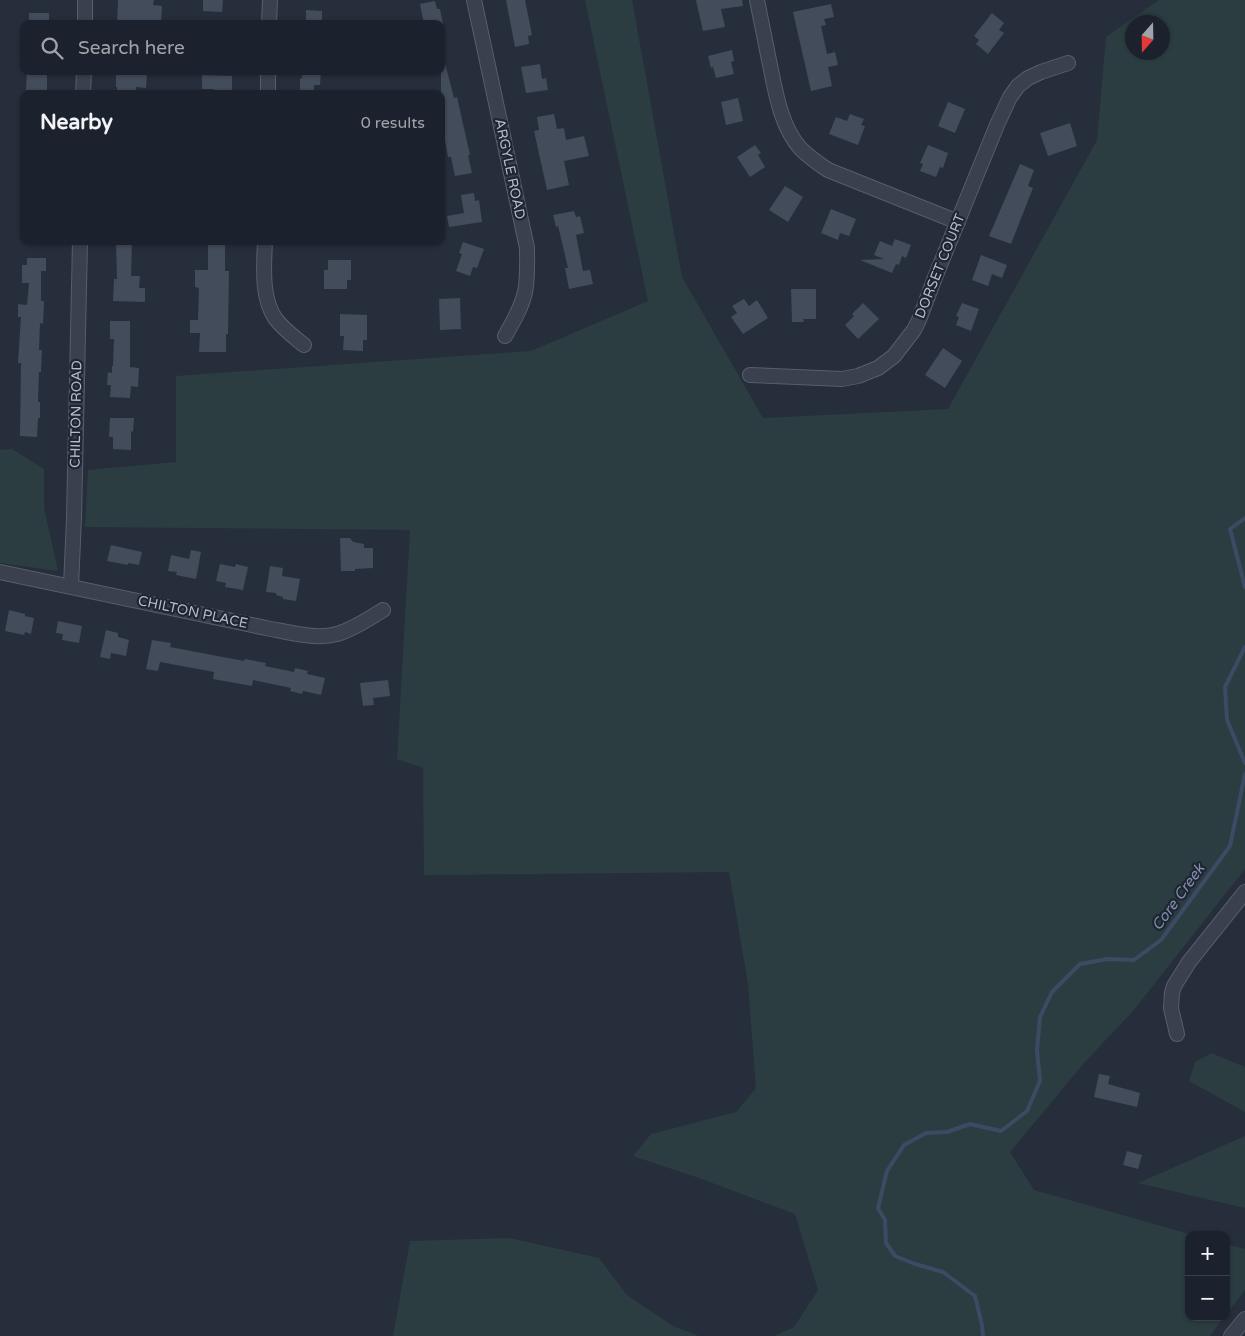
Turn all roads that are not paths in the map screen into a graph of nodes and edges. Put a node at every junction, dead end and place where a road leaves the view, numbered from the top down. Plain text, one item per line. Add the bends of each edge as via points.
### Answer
1 (85, 0) edge
2 (270, 0) edge
3 (474, 0) edge
4 (757, 0) edge
5 (85, 20) edge
6 (269, 20) edge
7 (1068, 63) dead end
8 (84, 75) edge
9 (268, 75) edge
10 (83, 90) edge
11 (268, 90) edge
12 (958, 222) junction
13 (80, 245) edge
14 (264, 245) edge
15 (505, 336) dead end
16 (304, 345) dead end
17 (750, 375) dead end
18 (0, 572) edge
19 (71, 586) junction
20 (383, 610) dead end
21 (1245, 892) edge
22 (1177, 1034) dead end
23 (1245, 1319) edge
24 (1232, 1336) edge

1 - 5 street
2 - 6 street
3 - 15 street, ARGYLE ROAD via 527,248 525,291
4 - 12 street via 782,112 800,148 828,170
7 - 12 street, DORSET COURT via 1041,72 1018,86 997,125
8 - 10 street
9 - 11 street
12 - 17 street, DORSET COURT via 914,330 888,361 858,376 842,379
13 - 19 street, CHILTON ROAD
14 - 16 street via 269,305 282,327
18 - 19 street, CHILTON PLACE
19 - 20 street, CHILTON PLACE via 305,635 336,634
21 - 22 street via 1174,986 1172,1008
23 - 24 street

